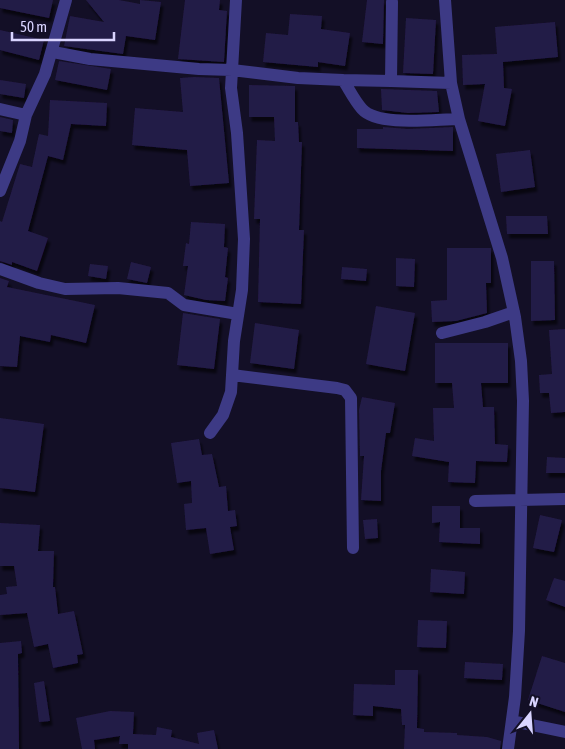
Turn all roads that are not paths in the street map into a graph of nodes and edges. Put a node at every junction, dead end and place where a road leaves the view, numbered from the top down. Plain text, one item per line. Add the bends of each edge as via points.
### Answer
1 (66, 0) edge
2 (236, 0) edge
3 (445, 0) edge
4 (392, 2) dead end
5 (53, 52) junction
6 (232, 70) junction
7 (343, 80) junction
8 (391, 81) junction
9 (451, 84) junction
10 (0, 109) edge
11 (26, 115) junction
12 (459, 119) junction
13 (0, 191) edge
14 (0, 269) edge
15 (514, 312) junction
16 (238, 314) junction
17 (442, 333) dead end
18 (232, 375) junction
19 (210, 433) dead end
20 (565, 499) edge
21 (475, 501) dead end
22 (522, 501) junction
23 (353, 548) dead end
24 (512, 721) junction
25 (565, 732) edge
26 (508, 749) edge

1 - 5 street
2 - 6 street
3 - 9 street
4 - 8 street
5 - 6 street
5 - 11 street
6 - 7 street
6 - 16 street via 244,239
7 - 8 street
7 - 12 street via 362,110 372,117 386,120
8 - 9 street
9 - 12 street
10 - 11 street
11 - 13 street via 20,141
12 - 15 street via 502,258
14 - 16 street via 65,289 118,288 168,293 184,305
15 - 17 street
15 - 22 street via 523,402
16 - 18 street
18 - 19 street via 223,416
18 - 23 street via 336,388 345,390 351,398
20 - 22 street
21 - 22 street
22 - 24 street via 519,631
24 - 25 street
24 - 26 street

